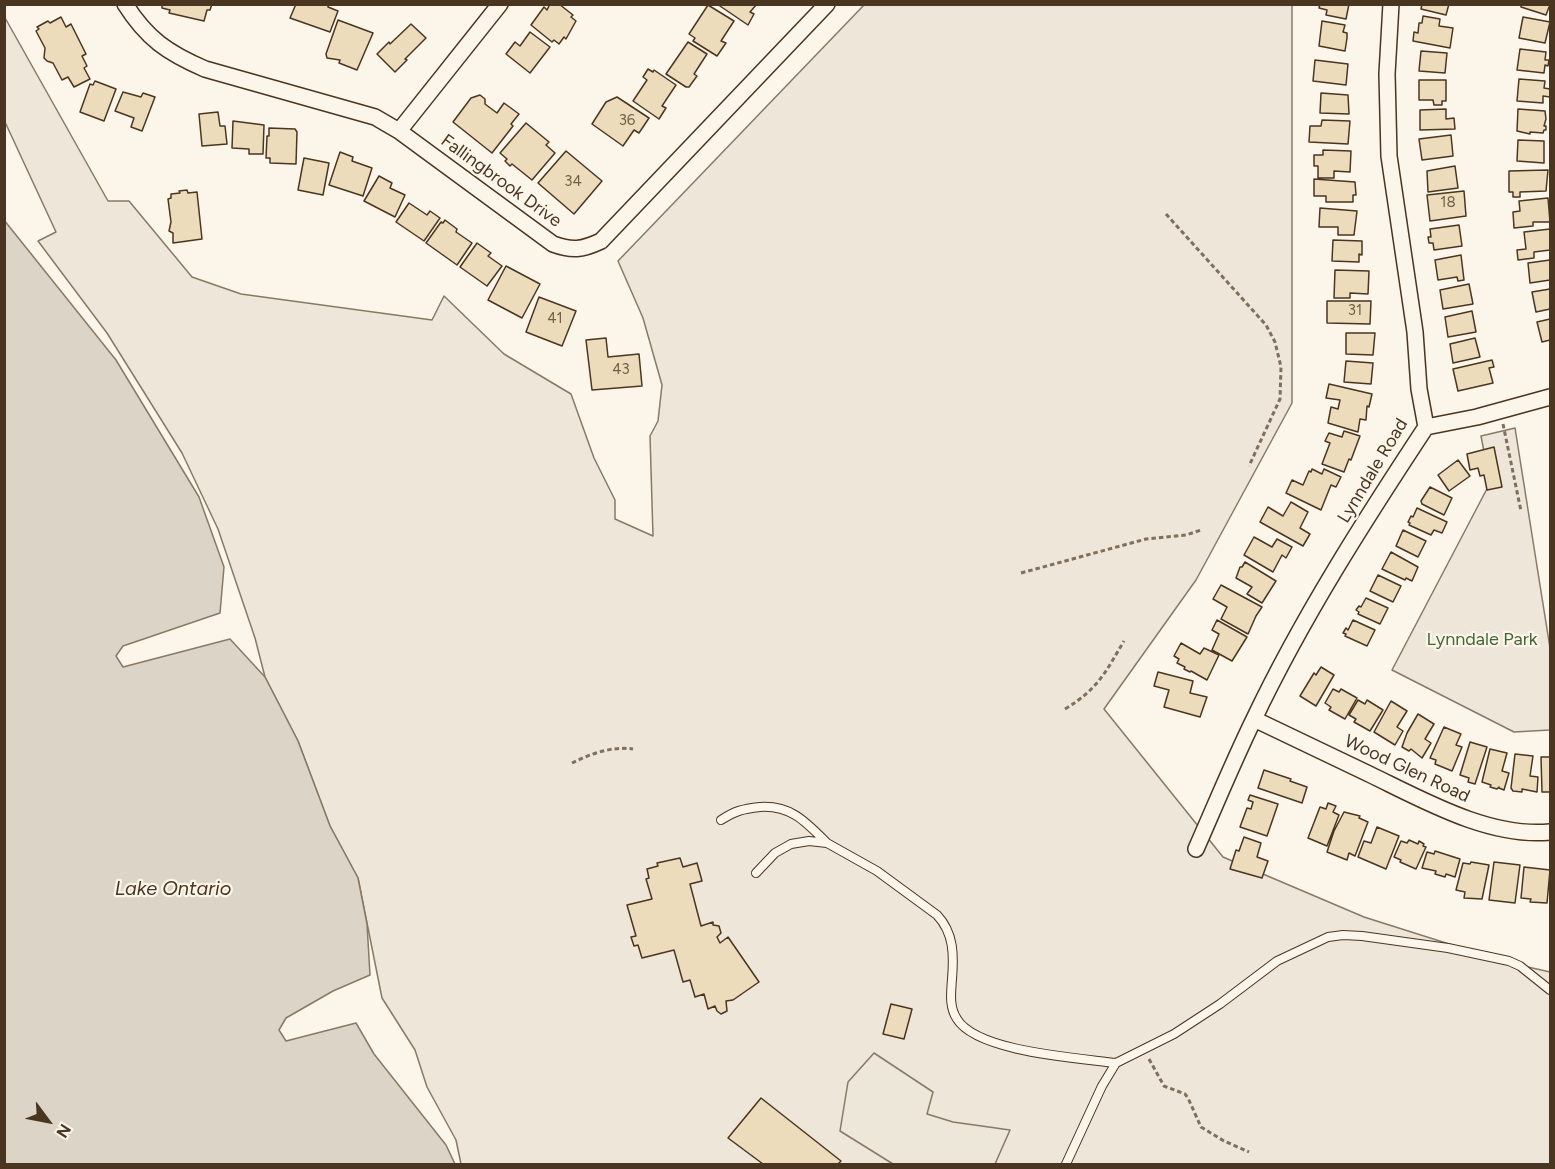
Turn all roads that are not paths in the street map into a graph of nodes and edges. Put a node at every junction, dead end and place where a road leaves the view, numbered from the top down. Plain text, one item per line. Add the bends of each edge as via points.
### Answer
1 (125, 4) edge
2 (500, 4) edge
3 (827, 4) edge
4 (1391, 4) edge
5 (399, 131) junction
6 (1551, 396) edge
7 (1426, 427) junction
8 (1254, 719) junction
9 (721, 820) dead end
10 (1551, 831) edge
11 (827, 843) junction
12 (1196, 849) dead end
13 (756, 873) dead end
14 (1551, 990) edge
15 (1116, 1063) junction
16 (1066, 1164) edge

1 - 5 street, Fallingbrook Drive via 142,28 180,58 205,69 375,117
2 - 5 street
3 - 5 street, Fallingbrook Drive via 601,242 587,248 568,250 553,244
4 - 7 street, Lynndale Road via 1389,156
6 - 7 street
7 - 8 street, Lynndale Road via 1371,510
8 - 10 street, Wood Glen Road via 1479,824 1537,833
8 - 12 street, Lynndale Road
9 - 11 lane via 736,810 775,806 794,813
11 - 13 lane via 791,844 775,852
11 - 15 lane via 877,871 945,923 953,945 952,1010 964,1028 1007,1047
14 - 15 lane via 1509,961 1362,936 1328,937 1277,961 1220,1004
15 - 16 lane

